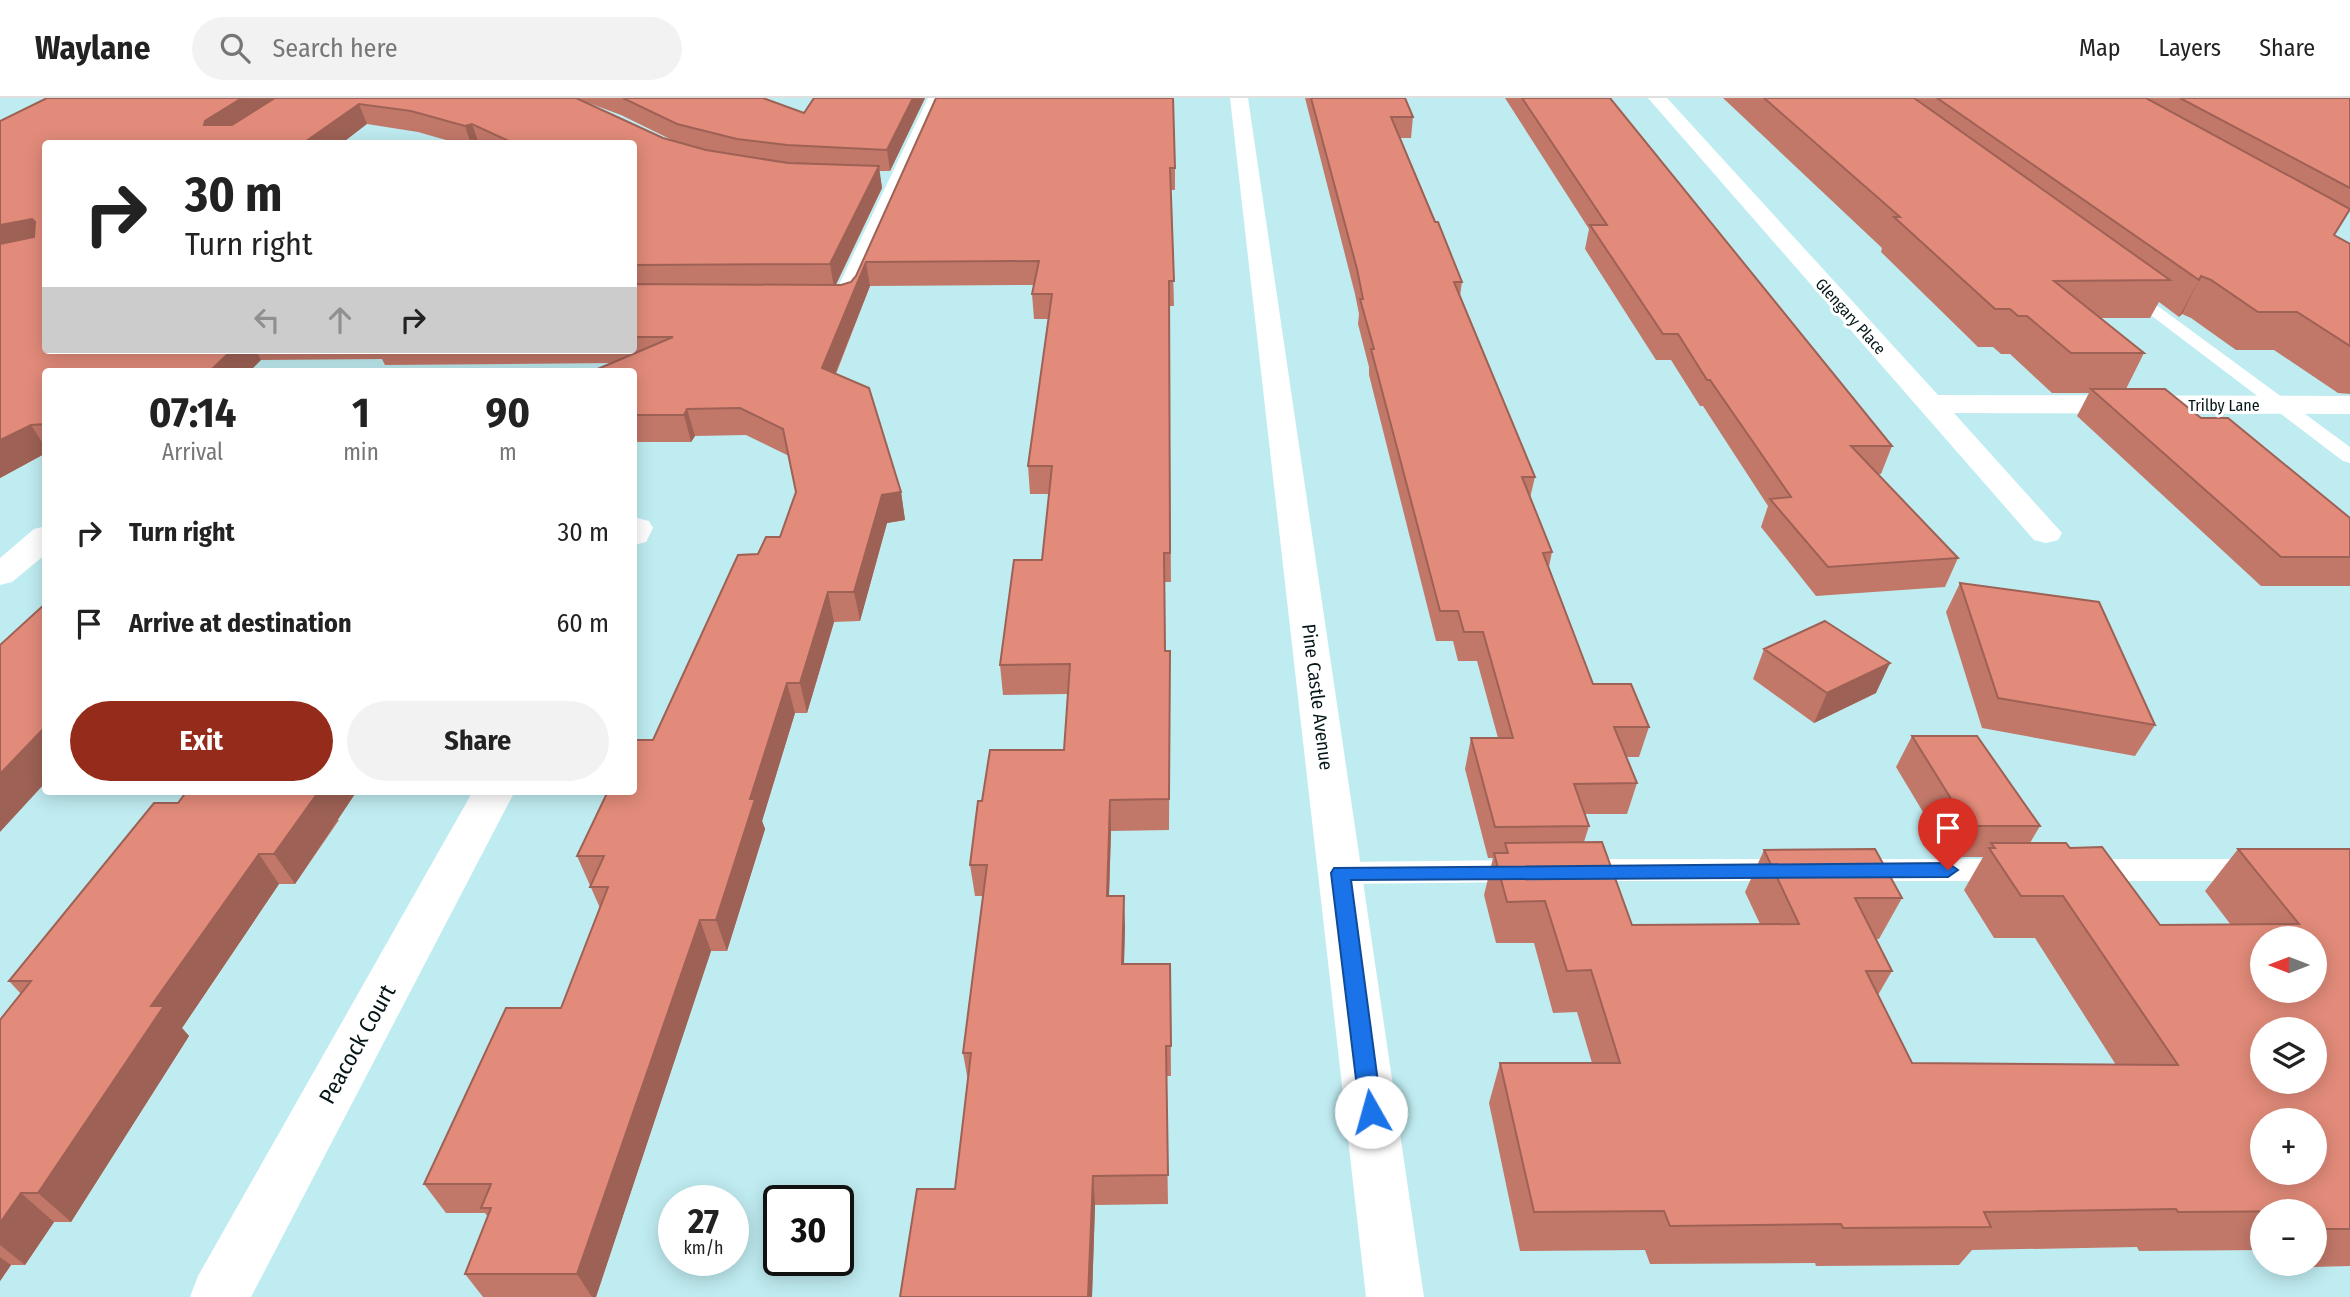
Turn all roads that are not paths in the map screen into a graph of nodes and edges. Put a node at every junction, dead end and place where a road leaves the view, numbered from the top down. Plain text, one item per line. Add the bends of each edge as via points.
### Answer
1 (937, 98) edge
2 (1239, 98) edge
3 (1657, 98) edge
4 (2111, 276) edge
5 (792, 299) edge
6 (1931, 404) junction
7 (2281, 405) junction
8 (2350, 405) edge
9 (2350, 457) edge
10 (2046, 533) dead end
11 (42, 539) edge
12 (0, 575) edge
13 (492, 795) edge
14 (2281, 870) edge
15 (1340, 873) junction
16 (219, 1297) edge
17 (1395, 1297) edge

1 - 5 street via 889,180 845,299
2 - 15 street, Pine Castle Avenue
3 - 6 street, Glengary Place
4 - 7 lane
6 - 7 street, Trilby Lane
6 - 10 street, Glengary Place
7 - 8 street, Trilby Lane
7 - 9 lane
11 - 12 street
13 - 16 street, Peacock Court
14 - 15 lane
15 - 17 street, Pine Castle Avenue

